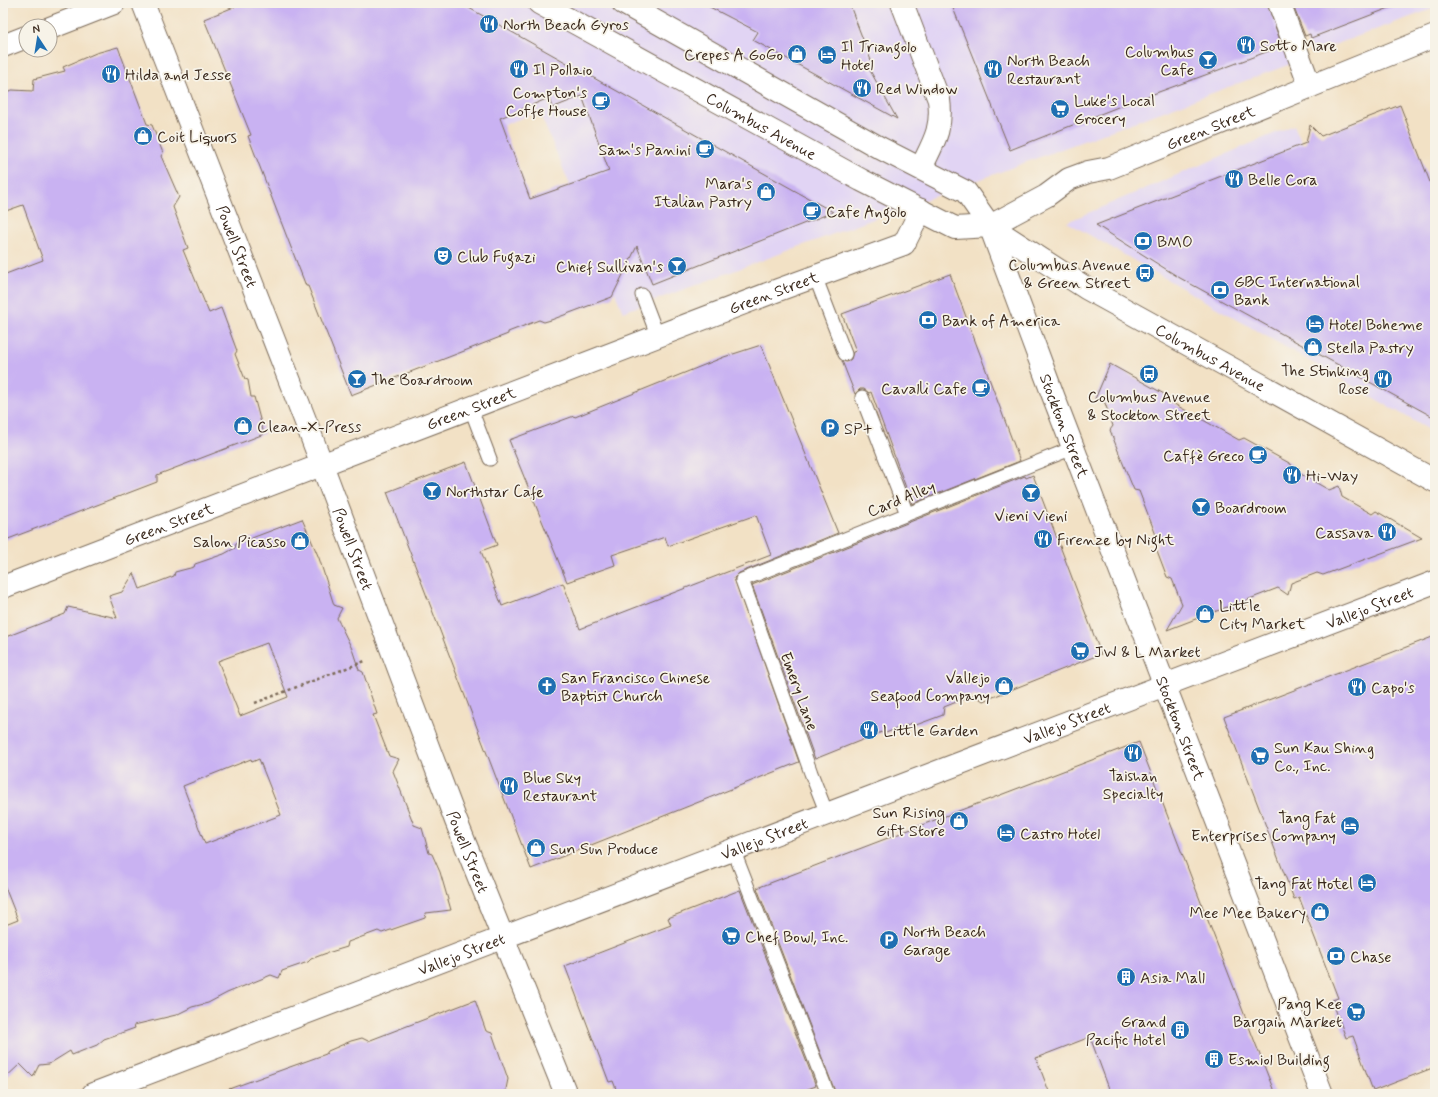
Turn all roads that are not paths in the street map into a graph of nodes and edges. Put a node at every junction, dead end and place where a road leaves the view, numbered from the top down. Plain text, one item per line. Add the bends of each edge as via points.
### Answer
1 (114, 3) edge
2 (143, 3) edge
3 (539, 3) edge
4 (623, 3) edge
5 (902, 3) edge
6 (1279, 3) edge
7 (58, 25) edge
8 (1435, 36) edge
9 (18, 40) edge
10 (3, 46) edge
11 (1310, 86) junction
12 (921, 168) junction
13 (921, 210) junction
14 (990, 226) junction
15 (815, 276) junction
16 (642, 295) dead end
17 (658, 337) junction
18 (845, 354) dead end
19 (862, 397) dead end
20 (471, 408) junction
21 (1073, 448) junction
22 (490, 459) dead end
23 (322, 465) junction
24 (1435, 481) edge
25 (907, 514) junction
26 (742, 580) joint
27 (1435, 582) edge
28 (4, 583) edge
29 (1164, 685) junction
30 (827, 814) junction
31 (733, 849) junction
32 (502, 938) junction
33 (93, 1094) edge
34 (566, 1094) edge
35 (828, 1094) edge
36 (1322, 1094) edge

1 - 7 street
2 - 23 street, Powell Street
3 - 13 street, Columbus Avenue
4 - 12 street, Columbus Avenue via 880,148
5 - 12 street via 939,100 941,116 936,136
6 - 11 street
8 - 11 street, Green Street
9 - 10 street
11 - 14 street, Green Street via 1109,168 1069,179 1046,196
12 - 14 street, Columbus Avenue via 966,192
13 - 14 street, Columbus Avenue via 955,228
13 - 15 street, Green Street via 904,244
14 - 21 street, Stockton Street
14 - 24 street, Columbus Avenue via 1086,288
15 - 17 street, Green Street
15 - 18 lane
16 - 17 lane
17 - 20 street, Green Street
19 - 25 lane
20 - 22 lane
20 - 23 street, Green Street
21 - 25 lane, Card Alley
21 - 29 street, Stockton Street
23 - 28 street, Green Street
23 - 32 street, Powell Street
25 - 26 lane, Card Alley
26 - 30 lane, Emery Lane
27 - 29 street, Vallejo Street
29 - 30 street, Vallejo Street
29 - 36 street, Stockton Street
30 - 31 street, Vallejo Street
31 - 32 street, Vallejo Street
31 - 35 lane
32 - 33 street, Vallejo Street
32 - 34 street, Powell Street

